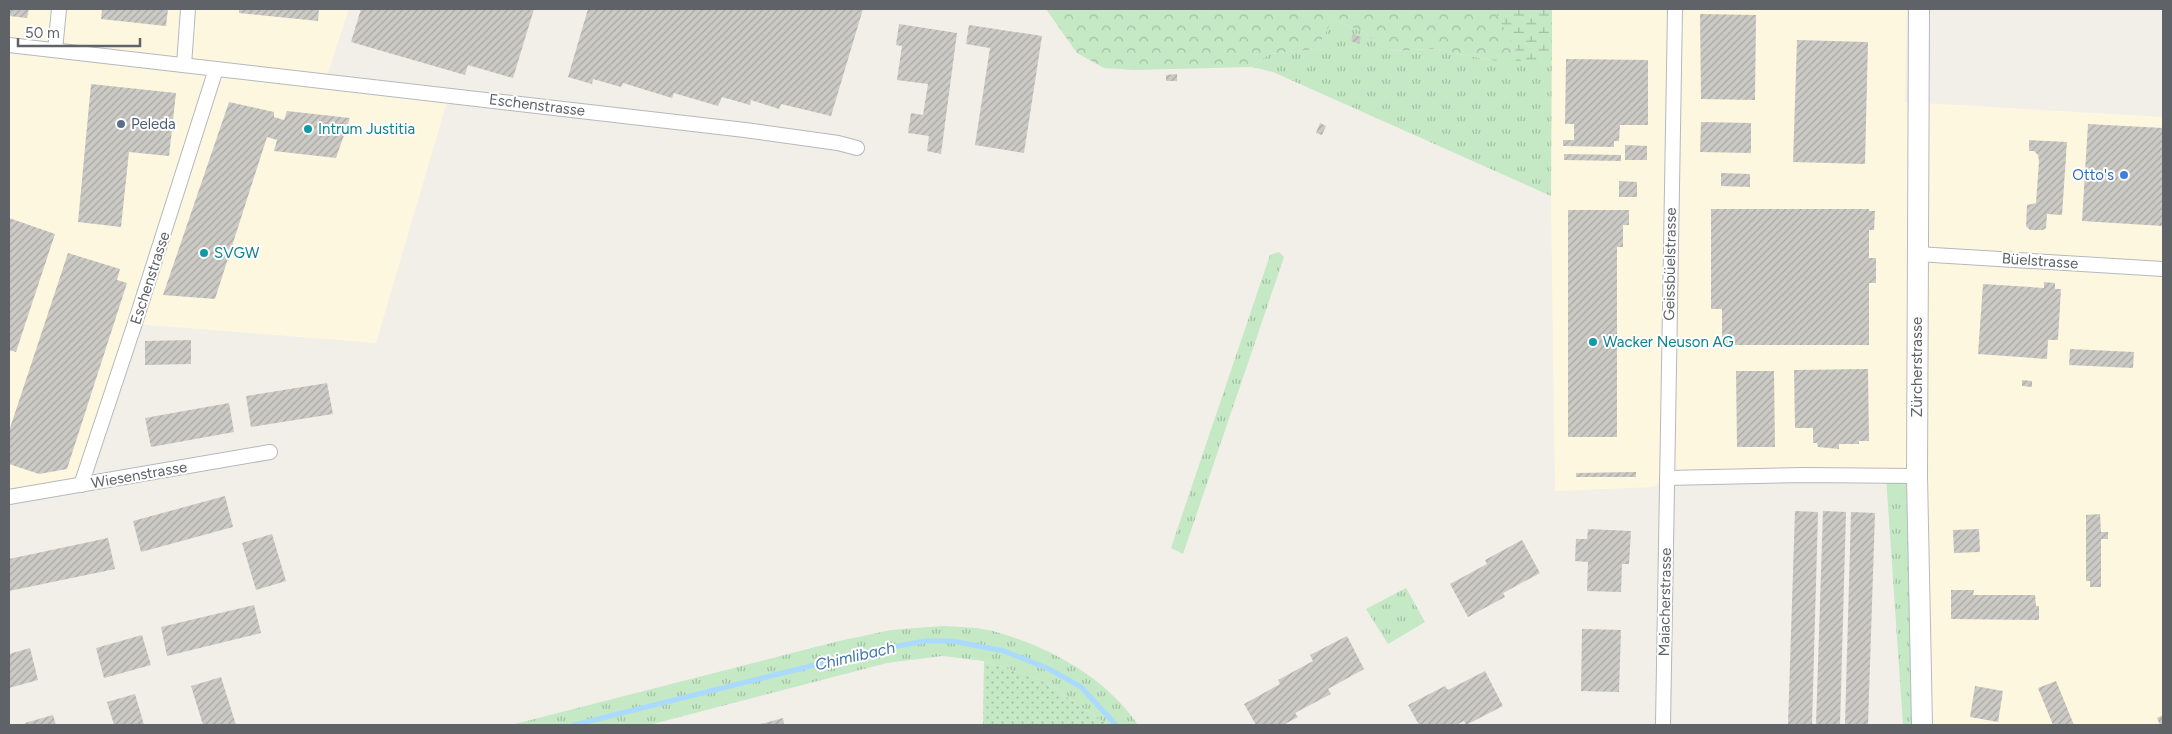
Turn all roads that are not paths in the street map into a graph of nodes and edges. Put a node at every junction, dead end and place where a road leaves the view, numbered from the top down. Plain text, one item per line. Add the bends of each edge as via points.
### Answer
1 (59, 9) edge
2 (188, 9) edge
3 (1675, 9) edge
4 (1919, 9) edge
5 (9, 45) edge
6 (55, 50) junction
7 (184, 65) junction
8 (216, 69) junction
9 (857, 148) dead end
10 (1917, 254) junction
11 (2163, 269) edge
12 (270, 452) dead end
13 (1917, 476) junction
14 (1667, 478) junction
15 (81, 485) junction
16 (9, 497) edge
17 (1663, 725) edge
18 (1922, 725) edge

1 - 6 street
2 - 7 street
3 - 14 street, Geissbüelstrasse
4 - 10 main road, Zürcherstrasse
5 - 6 street, Eschenstrasse
6 - 7 street, Eschenstrasse
7 - 8 street, Eschenstrasse
8 - 9 street, Eschenstrasse via 746,130
8 - 15 street, Eschenstrasse
10 - 11 street, Büelstrasse
10 - 13 main road, Zürcherstrasse
12 - 15 street, Wiesenstrasse
13 - 14 street
13 - 18 main road, Zürcherstrasse
14 - 17 street, Maiacherstrasse
15 - 16 street, Wiesenstrasse

